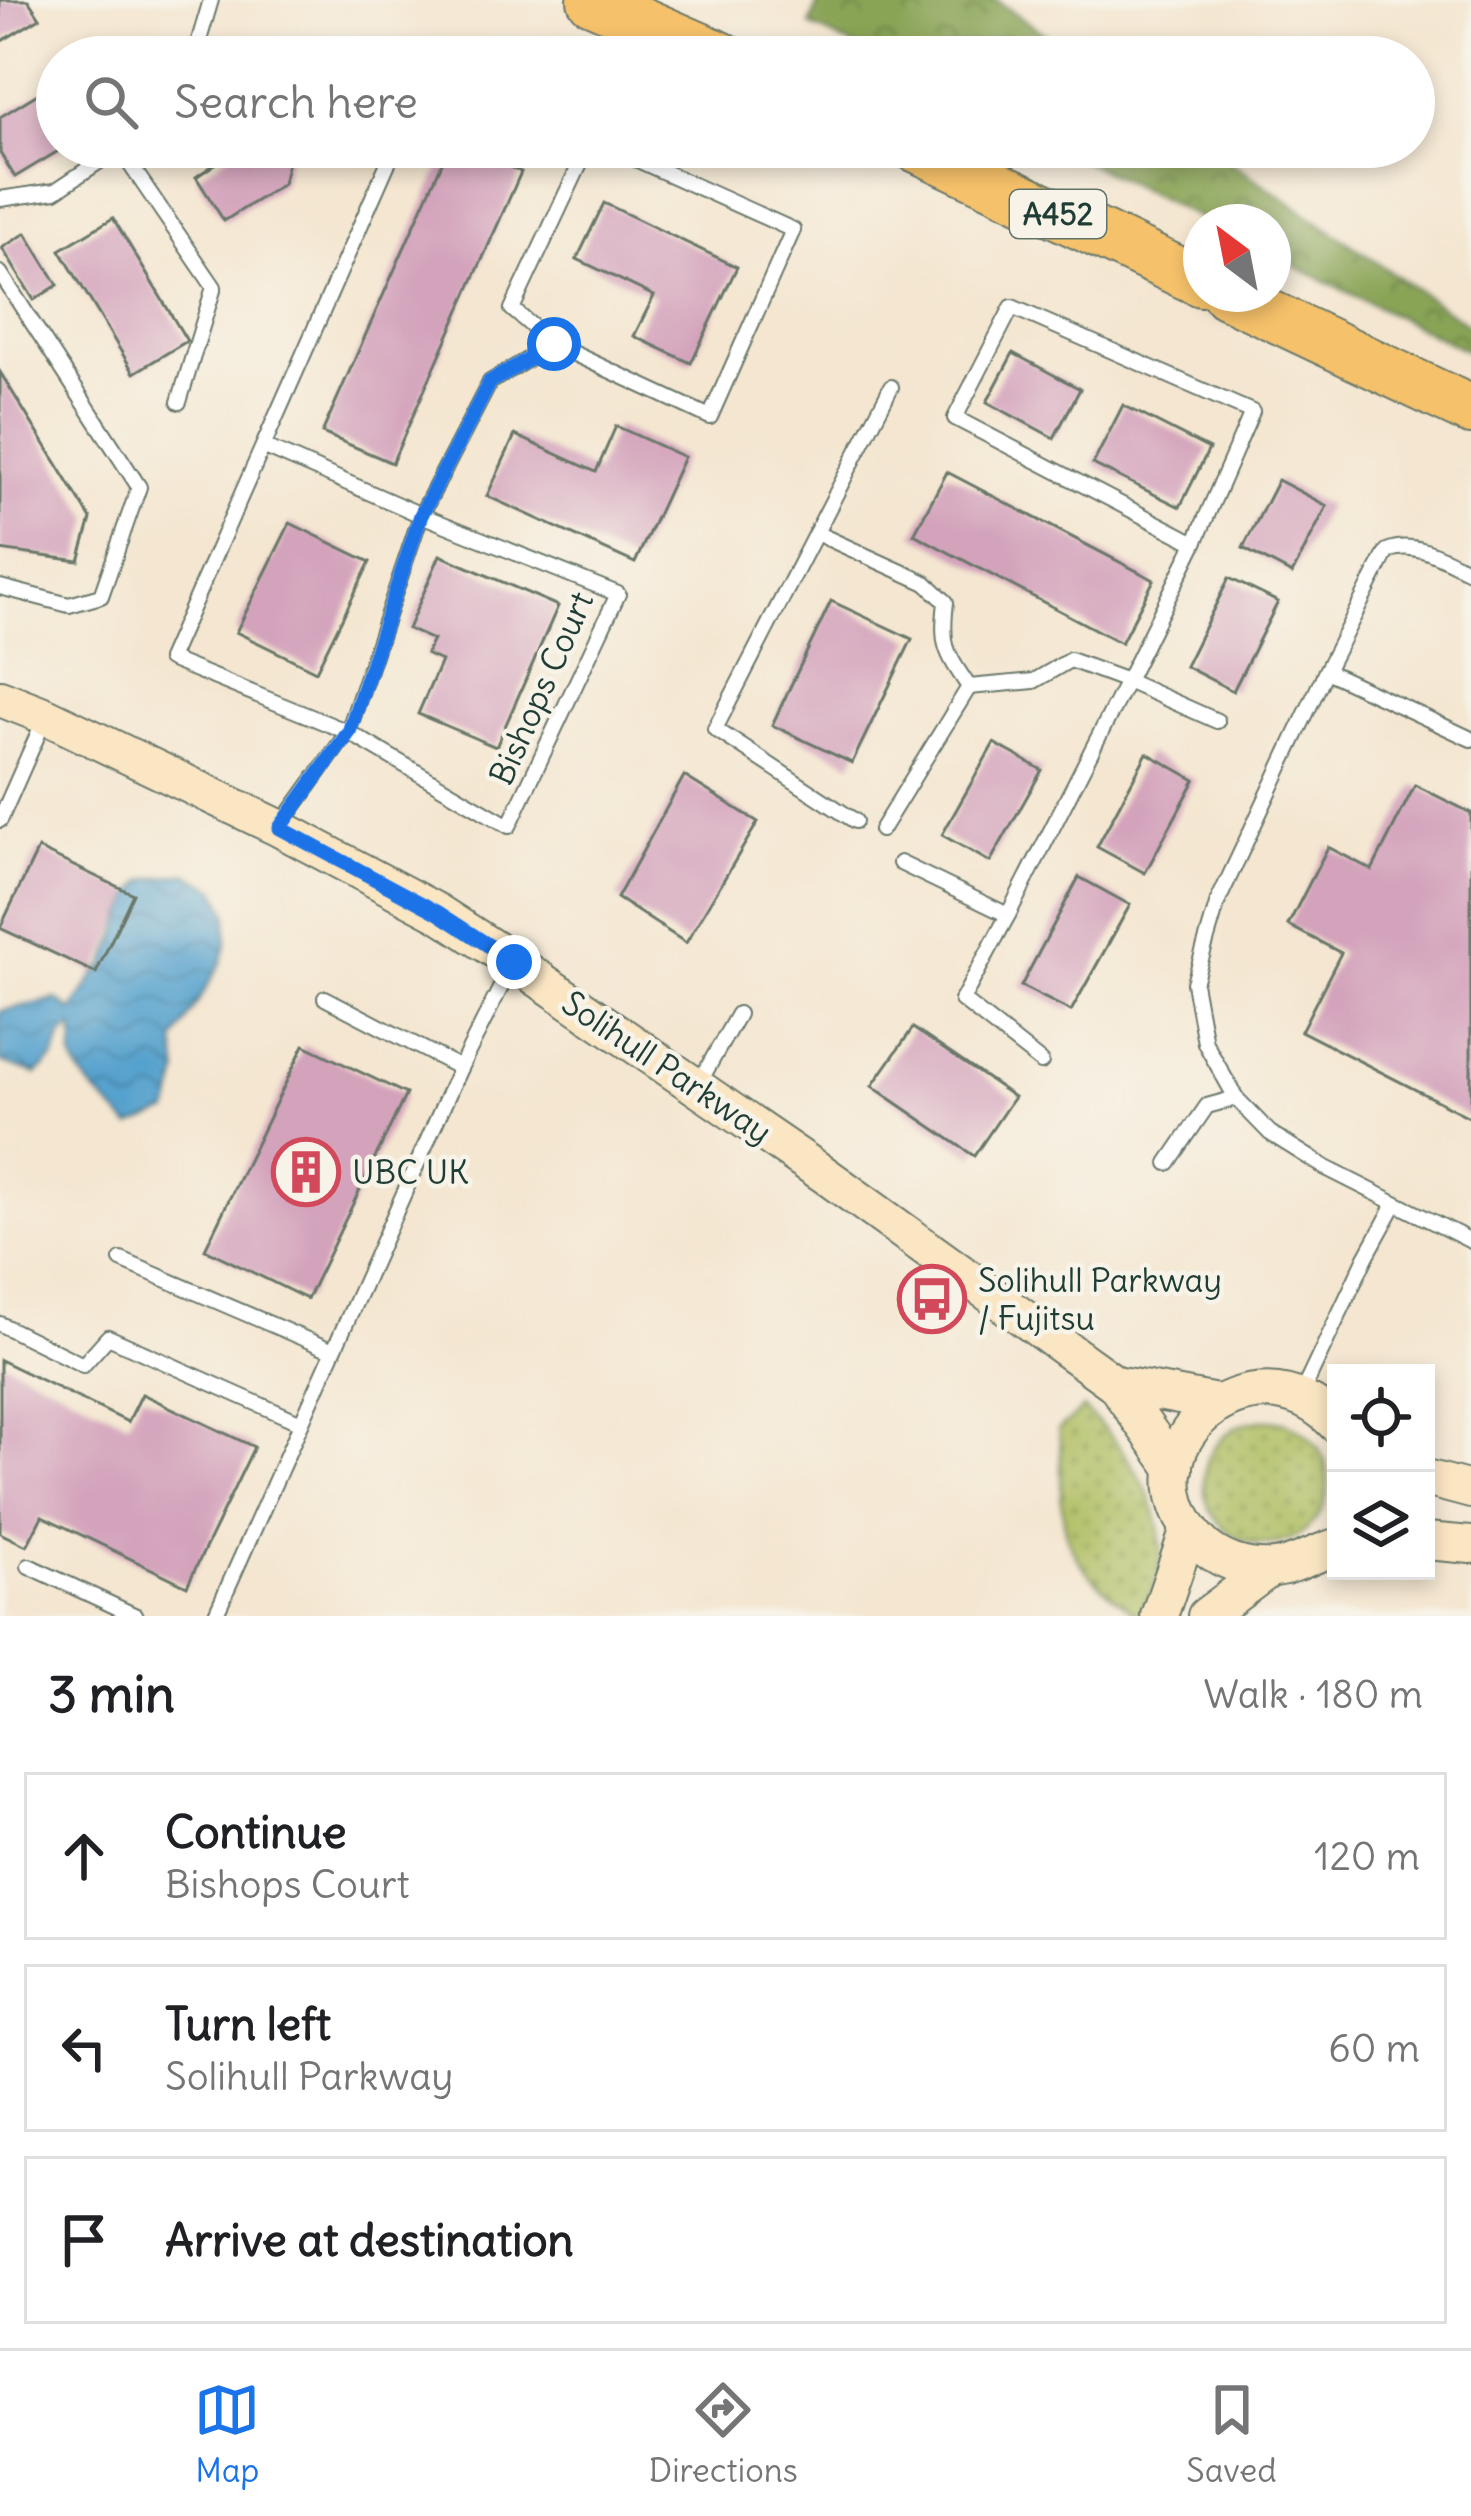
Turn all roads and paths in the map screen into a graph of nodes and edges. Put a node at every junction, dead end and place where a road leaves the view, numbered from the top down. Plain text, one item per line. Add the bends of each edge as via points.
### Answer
1 (211, 0) edge
2 (592, 0) edge
3 (200, 36) edge
4 (675, 36) edge
5 (90, 168) edge
6 (134, 168) edge
7 (386, 168) edge
8 (578, 168) edge
9 (656, 168) edge
10 (959, 168) edge
11 (0, 199) edge
12 (0, 273) edge
13 (1183, 274) edge
14 (1264, 312) edge
15 (554, 344) junction
16 (891, 387) dead end
17 (179, 402) dead end
18 (1471, 410) edge
19 (263, 446) junction
20 (421, 515) junction
21 (816, 532) junction
22 (1196, 543) junction
23 (1471, 572) edge
24 (0, 586) edge
25 (1325, 670) junction
26 (1126, 681) junction
27 (969, 687) junction
28 (0, 698) edge
29 (46, 716) junction
30 (1217, 722) dead end
31 (349, 732) junction
32 (1471, 739) edge
33 (0, 820) edge
34 (854, 821) dead end
35 (280, 828) junction
36 (880, 830) dead end
37 (900, 863) dead end
38 (1008, 915) junction
39 (514, 962) junction
40 (325, 998) dead end
41 (738, 1014) dead end
42 (1041, 1062) dead end
43 (460, 1068) junction
44 (696, 1087) junction
45 (1236, 1099) junction
46 (1168, 1163) dead end
47 (1395, 1204) junction
48 (1471, 1241) edge
49 (121, 1260) dead end
50 (0, 1324) edge
51 (333, 1351) junction
52 (1114, 1384) junction
53 (1300, 1396) junction
54 (1217, 1403) junction
55 (1327, 1414) edge
56 (301, 1423) junction
57 (1175, 1469) junction
58 (1435, 1480) edge
59 (1471, 1490) edge
60 (1189, 1529) junction
61 (1435, 1541) edge
62 (1327, 1545) edge
63 (1471, 1545) edge
64 (29, 1566) dead end
65 (1269, 1569) junction
66 (136, 1616) edge
67 (215, 1616) edge
68 (1159, 1616) edge
69 (1206, 1616) edge

1 - 3 lane
2 - 4 highway
5 - 11 lane via 55,191
6 - 17 lane via 214,287
7 - 19 lane, Bishops Court
8 - 15 lane via 512,309
9 - 15 lane via 793,230 710,417
10 - 13 highway, A452
12 - 24 lane via 139,487 100,596 69,604
14 - 18 highway
15 - 20 lane via 490,382
16 - 21 lane
19 - 20 lane, Bishops Court
19 - 31 lane, Bishops Court via 169,659
20 - 31 lane
20 - 31 lane, Bishops Court via 618,594 509,826
21 - 27 lane via 926,583 946,602 942,634
21 - 34 lane via 715,729
22 - 22 lane via 1252,412 1012,307 956,418
22 - 26 lane
23 - 25 lane via 1414,547 1387,551
25 - 32 lane
25 - 45 lane via 1218,901 1194,983 1204,1043
26 - 27 lane via 1070,660 1034,681
26 - 30 lane
26 - 38 lane
27 - 36 lane
28 - 29 street, Solihull Parkway
29 - 33 lane
29 - 35 street, Solihull Parkway
31 - 35 lane
35 - 39 street, Solihull Parkway
37 - 38 lane
38 - 42 lane via 962,1000
39 - 43 lane
39 - 44 street, Solihull Parkway
40 - 43 lane
41 - 44 lane
43 - 51 lane
44 - 52 street, Solihull Parkway
45 - 46 lane via 1208,1106
45 - 47 lane via 1270,1133
47 - 48 lane
47 - 53 lane
49 - 51 lane
50 - 56 lane via 83,1365 108,1337
51 - 56 lane
52 - 54 street
52 - 57 street
53 - 54 street via 1244,1392
53 - 55 street
54 - 57 street via 1181,1443
56 - 67 lane
57 - 60 street
58 - 59 street
60 - 65 street via 1226,1561
60 - 68 street
61 - 63 street
62 - 65 street
64 - 66 lane
65 - 69 street

